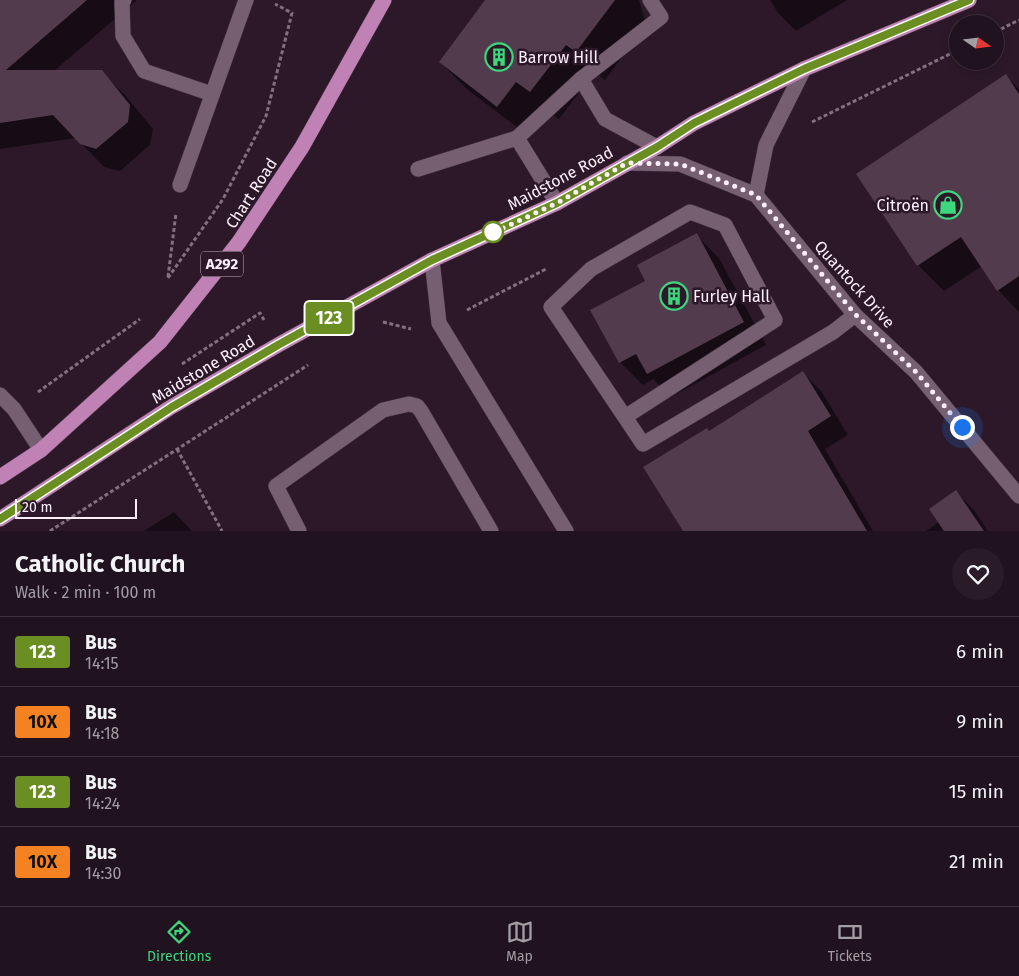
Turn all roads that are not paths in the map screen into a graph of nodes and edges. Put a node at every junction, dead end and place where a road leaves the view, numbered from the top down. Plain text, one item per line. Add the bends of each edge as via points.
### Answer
1 (124, 0) edge
2 (246, 0) edge
3 (384, 0) edge
4 (650, 0) edge
5 (969, 0) edge
6 (804, 69) junction
7 (581, 79) junction
8 (212, 94) junction
9 (517, 138) junction
10 (657, 147) junction
11 (627, 163) junction
12 (418, 169) dead end
13 (180, 185) road end
14 (756, 195) junction
15 (557, 203) junction
16 (432, 260) junction
17 (855, 314) junction
18 (0, 395) edge
19 (625, 417) junction
20 (41, 450) junction
21 (0, 477) edge
22 (1019, 496) edge
23 (0, 519) edge
24 (299, 531) edge
25 (491, 531) edge
26 (566, 531) edge

1 - 8 street via 123,36 144,72
2 - 8 street
3 - 20 main road, Chart Road / A292 via 297,155 240,242 160,342
4 - 7 street via 661,17
5 - 6 main road, Maidstone Road
6 - 10 main road, Maidstone Road via 694,123
6 - 14 street via 766,145
7 - 9 street
7 - 10 street via 605,119
8 - 13 street
9 - 12 street
9 - 15 street
10 - 11 main road, Maidstone Road
11 - 14 street, Quantock Drive via 680,164
11 - 15 main road, Maidstone Road
14 - 17 street, Quantock Drive
15 - 16 main road, Maidstone Road
16 - 23 main road, Maidstone Road via 172,407
16 - 26 street via 439,323
17 - 19 street via 833,332 643,444
17 - 22 street, Quantock Drive via 916,372
18 - 20 street via 14,409
19 - 19 street via 551,307 592,269 690,212 725,225 776,320
20 - 21 main road, Chart Road / A292
24 - 25 street via 276,486 384,410 409,404 421,410

